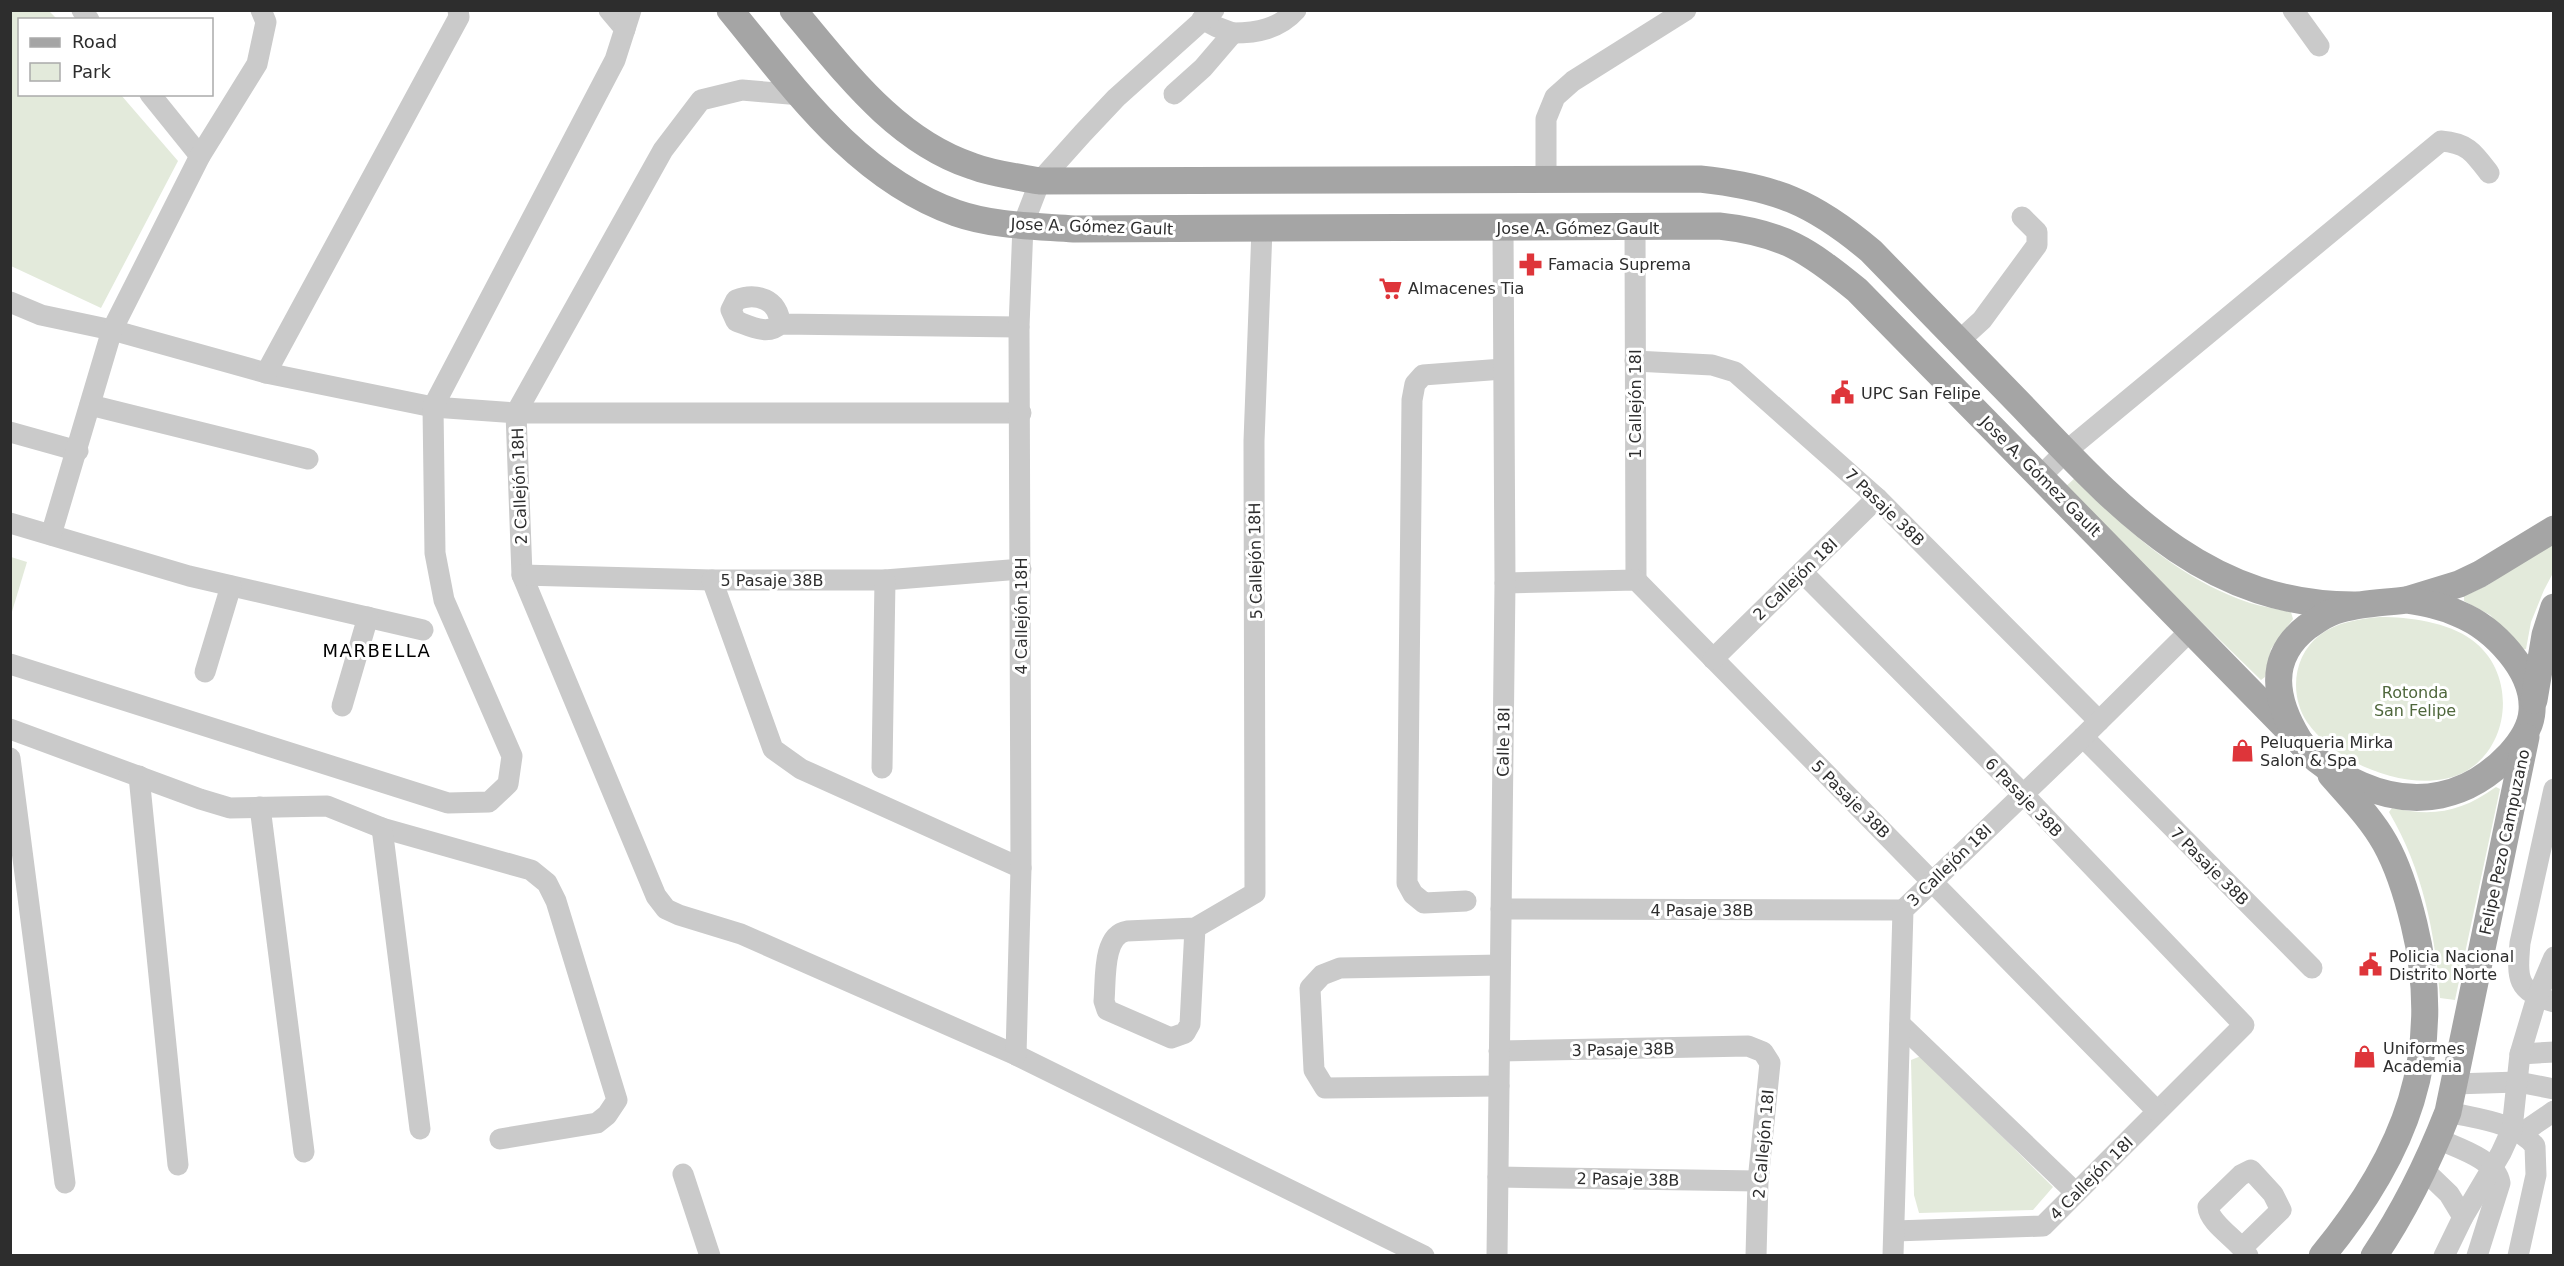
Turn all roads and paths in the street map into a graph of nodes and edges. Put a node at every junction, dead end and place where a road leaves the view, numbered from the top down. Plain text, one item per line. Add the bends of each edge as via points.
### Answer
1 (261, 10) edge
2 (458, 10) edge
3 (609, 10) edge
4 (730, 10) edge
5 (793, 10) edge
6 (1296, 10) edge
7 (1686, 10) edge
8 (2293, 10) edge
9 (1208, 14) edge
10 (628, 20) edge
11 (1233, 33) junction
12 (2319, 46) dead end
13 (1174, 94) dead end
14 (801, 95) junction
15 (152, 96) edge
16 (200, 156) junction
17 (2489, 173) dead end
18 (1546, 180) junction
19 (1040, 181) junction
20 (2022, 217) dead end
21 (1023, 225) junction
22 (1635, 228) junction
23 (1262, 229) junction
24 (1503, 229) junction
25 (10, 302) edge
26 (780, 324) dead end
27 (1019, 327) junction
28 (112, 330) junction
29 (1959, 340) junction
30 (1635, 361) junction
31 (1503, 369) junction
32 (267, 373) junction
33 (90, 405) junction
34 (433, 406) junction
35 (516, 413) junction
36 (1021, 413) junction
37 (10, 432) edge
38 (78, 451) junction
39 (2066, 452) junction
40 (308, 459) dead end
41 (2041, 476) junction
42 (1877, 498) junction
43 (10, 523) edge
44 (2553, 529) edge
45 (51, 535) junction
46 (1021, 569) junction
47 (1802, 572) junction
48 (522, 575) junction
49 (712, 580) junction
50 (885, 580) junction
51 (1636, 580) junction
52 (1505, 583) junction
53 (231, 586) junction
54 (2406, 600) junction
55 (2356, 606) junction
56 (2553, 607) edge
57 (368, 617) junction
58 (423, 630) dead end
59 (2191, 630) junction
60 (1713, 659) junction
61 (10, 664) edge
62 (205, 672) dead end
63 (342, 706) dead end
64 (2530, 720) junction
65 (2099, 721) junction
66 (10, 729) edge
67 (2083, 737) junction
68 (2301, 743) junction
69 (10, 758) edge
70 (2320, 763) junction
71 (882, 768) dead end
72 (139, 776) junction
73 (2553, 789) edge
74 (2023, 795) junction
75 (260, 807) junction
76 (382, 828) junction
77 (1021, 868) junction
78 (1932, 882) junction
79 (1466, 901) dead end
80 (1501, 909) junction
81 (1903, 910) junction
82 (1195, 928) junction
83 (2553, 957) edge
84 (1500, 965) junction
85 (2312, 968) dead end
86 (2545, 1000) edge
87 (1900, 1023) junction
88 (2244, 1025) joint
89 (1748, 1046) joint
90 (1499, 1051) junction
91 (2553, 1052) edge
92 (2520, 1054) junction
93 (1016, 1055) junction
94 (2518, 1082) junction
95 (2454, 1084) junction
96 (1499, 1086) junction
97 (2553, 1089) edge
98 (2157, 1111) junction
99 (2553, 1111) edge
100 (2448, 1112) junction
101 (420, 1129) dead end
102 (2517, 1131) junction
103 (500, 1139) dead end
104 (2438, 1140) junction
105 (304, 1152) dead end
106 (178, 1165) dead end
107 (2493, 1168) junction
108 (2424, 1170) junction
109 (683, 1174) dead end
110 (1498, 1177) junction
111 (1758, 1181) junction
112 (65, 1183) dead end
113 (2076, 1193) junction
114 (2463, 1217) junction
115 (1895, 1231) junction
116 (710, 1256) edge
117 (1424, 1256) edge
118 (1497, 1256) edge
119 (1756, 1256) edge
120 (1893, 1256) edge
121 (2322, 1256) edge
122 (2374, 1256) edge
123 (2444, 1256) edge
124 (2477, 1256) edge
125 (2518, 1256) edge

1 - 16 street via 266,22 257,64
2 - 32 street via 459,17
3 - 10 street
4 - 14 main road, Jose A. Gómez Gault
5 - 19 main road via 872,101 907,132 972,166
6 - 11 street via 1286,22 1255,33
7 - 18 street via 1573,81 1556,97 1546,119
8 - 12 street
9 - 11 street via 1217,27
9 - 19 street via 1116,98
10 - 34 street via 615,60
11 - 13 street
14 - 21 main road, Jose A. Gómez Gault via 837,136 878,172 914,194 956,213
14 - 35 street, 2 Callejón 18H via 742,90 701,100 663,150
15 - 16 street
16 - 28 street
17 - 39 street via 2472,150 2456,142 2441,141
18 - 19 main road
18 - 29 main road via 1701,179 1778,193 1812,207 1871,250
19 - 21 street, 4 Callejón 18H
20 - 29 street via 2037,232 2037,244 1982,320
21 - 23 main road, Jose A. Gómez Gault via 1074,229
21 - 27 street, 4 Callejón 18H
22 - 24 main road, Jose A. Gómez Gault
22 - 30 street, 1 Callejón 18I
22 - 41 main road, Jose A. Gómez Gault via 1719,226 1754,230 1819,259 1857,290
23 - 24 main road, Jose A. Gómez Gault
23 - 82 street, 5 Callejón 18H via 1245,441 1256,893
24 - 31 street, Calle 18I
25 - 28 street via 41,315
26 - 27 street
27 - 36 street, 4 Callejón 18H
28 - 32 street
28 - 33 street
29 - 39 main road
30 - 42 street, 7 Pasaje 38B via 1712,365 1735,372
30 - 51 street, 1 Callejón 18I
31 - 52 street, Calle 18I
31 - 79 street via 1423,375 1415,384 1413,399 1407,884 1424,903
32 - 34 street
33 - 38 street
33 - 40 street
34 - 35 street
34 - 61 street via 435,554 444,600 512,756 508,784 489,802 448,803
35 - 36 street
35 - 48 street, 2 Callejón 18H
36 - 46 street, 4 Callejón 18H
37 - 38 street
38 - 45 street
39 - 41 street
39 - 55 main road via 2140,522 2210,571 2296,602
41 - 59 main road, Jose A. Gómez Gault
42 - 47 street, 2 Callejón 18I
42 - 65 street, 7 Pasaje 38B
43 - 45 street
44 - 54 main road via 2480,574
45 - 53 street
46 - 50 street, 5 Pasaje 38B
46 - 77 street, 4 Callejón 18H
47 - 60 street, 2 Callejón 18I
47 - 74 street, 6 Pasaje 38B
48 - 49 street, 5 Pasaje 38B
48 - 93 street, 2 Callejón 18H via 656,896 666,909 741,934
49 - 50 street, 5 Pasaje 38B
49 - 77 street via 773,749 801,769
50 - 71 street
51 - 52 street
51 - 60 street, 5 Pasaje 38B
52 - 80 street, Calle 18I
53 - 57 street
53 - 62 street
54 - 55 main road
54 - 64 main road via 2460,614 2490,633 2525,678
55 - 68 main road via 2316,621 2288,647 2281,660 2278,677 2284,712
56 - 64 main road
57 - 58 street
57 - 63 street
59 - 65 street, 3 Callejón 18I
59 - 68 main road, Jose A. Gómez Gault
60 - 78 street, 5 Pasaje 38B
64 - 70 main road via 2518,745 2485,776 2445,795 2397,796 2368,788
64 - 95 main road, Felipe Pezo Campuzano
65 - 67 street, 3 Callejón 18I
66 - 72 street
67 - 74 street, 3 Callejón 18I
67 - 85 street, 7 Pasaje 38B
68 - 70 main road
69 - 112 street
70 - 121 main road via 2365,814 2385,842 2400,874 2420,947 2426,1025 2410,1108 2389,1155
72 - 75 street via 230,808
72 - 106 street
73 - 86 street via 2520,943 2519,982
74 - 78 street, 3 Callejón 18I
74 - 88 street, 6 Pasaje 38B
75 - 76 street via 327,806
75 - 105 street
76 - 101 street
76 - 103 street via 531,870 547,883 556,902 617,1100 597,1122
77 - 93 street, 4 Callejón 18H
78 - 81 street, 3 Callejón 18I
78 - 98 street, 5 Pasaje 38B
80 - 81 street, 4 Pasaje 38B
80 - 84 street, Calle 18I
81 - 87 street, 3 Callejón 18I
82 - 82 street via 1117,934 1110,944 1104,1001 1107,1010 1171,1038 1185,1033 1190,1024
83 - 86 street
84 - 90 street, Calle 18I
84 - 96 street via 1340,968 1322,975 1310,988 1314,1070 1324,1088
86 - 92 street
87 - 113 street
87 - 115 street, 3 Callejón 18I
88 - 98 street, 4 Callejón 18I
89 - 90 street, 3 Pasaje 38B
89 - 111 street, 2 Callejón 18I via 1763,1052 1770,1063
90 - 96 street, Calle 18I
91 - 92 street
92 - 94 street
93 - 117 street
94 - 95 street
94 - 97 street
94 - 102 street
95 - 100 main road, Felipe Pezo Campuzano
96 - 110 street, Calle 18I
98 - 113 street, 4 Callejón 18I
99 - 102 street
100 - 102 street
100 - 104 main road, Felipe Pezo Campuzano
102 - 107 street
102 - 125 street via 2535,1146 2536,1175
104 - 107 street
104 - 108 main road, Felipe Pezo Campuzano
107 - 114 street
107 - 124 street via 2500,1183
108 - 114 street via 2449,1194
108 - 122 main road, Felipe Pezo Campuzano
109 - 116 street
110 - 111 street, 2 Pasaje 38B
110 - 118 street, Calle 18I
111 - 119 street, 2 Callejón 18I
113 - 115 street, 4 Callejón 18I via 2043,1226
114 - 123 street
115 - 120 street, 3 Callejón 18I

